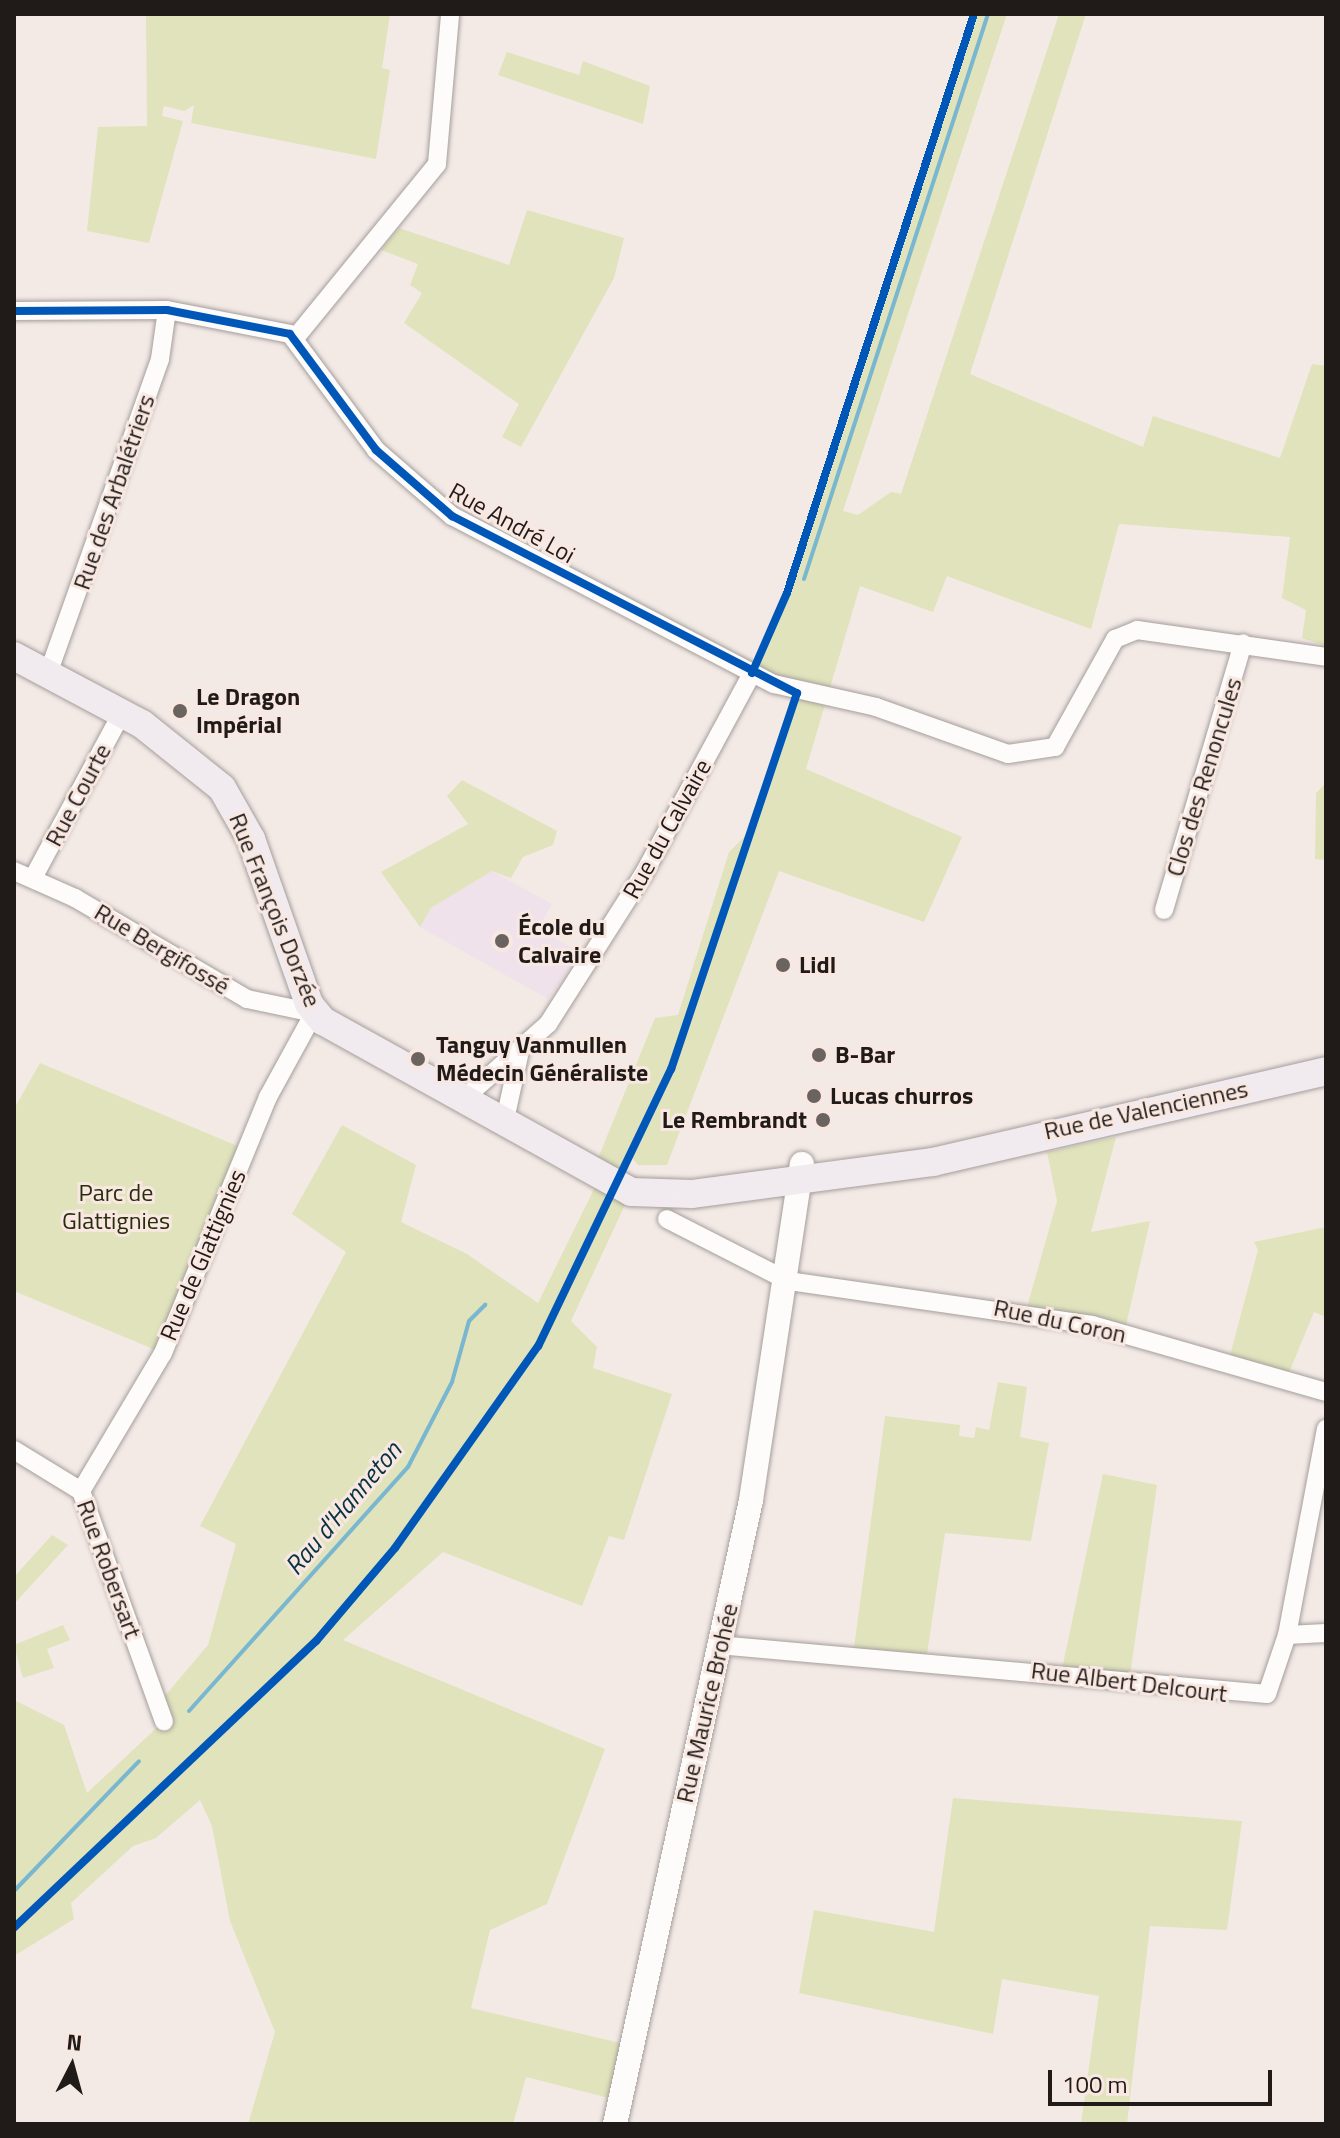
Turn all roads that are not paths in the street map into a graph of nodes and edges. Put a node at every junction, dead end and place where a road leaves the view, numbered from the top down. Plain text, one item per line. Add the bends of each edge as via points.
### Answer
1 (450, 14) edge
2 (167, 310) junction
3 (14, 311) edge
4 (296, 337) junction
5 (1243, 643) junction
6 (14, 656) edge
7 (1326, 657) edge
8 (49, 671) junction
9 (752, 673) junction
10 (122, 713) junction
11 (14, 871) edge
12 (33, 878) junction
13 (1164, 910) dead end
14 (314, 1013) junction
15 (519, 1056) junction
16 (1326, 1071) edge
17 (460, 1102) junction
18 (504, 1124) junction
19 (803, 1172) junction
20 (620, 1181) joint
21 (667, 1219) dead end
22 (788, 1281) junction
23 (1326, 1392) edge
24 (1326, 1429) edge
25 (14, 1450) edge
26 (81, 1491) junction
27 (1326, 1633) edge
28 (1287, 1635) junction
29 (718, 1645) junction
30 (164, 1721) dead end
31 (615, 2124) edge

1 - 4 street via 437,164
2 - 3 street
2 - 4 street
2 - 8 street, Rue des Arbalétriers via 160,359
4 - 9 street, Rue André Loi via 376,450 439,507
5 - 7 street
5 - 9 street, Rue André Loi via 1149,630 1125,634 1107,653 1064,737 1030,756 876,707 797,693
5 - 13 street, Clos des Renoncules
6 - 8 main road, Rue François Dorzée
8 - 10 main road, Rue François Dorzée
9 - 15 street, Rue du Calvaire via 607,936
10 - 12 street, Rue Courte
10 - 14 main road, Rue François Dorzée via 177,747 234,806
11 - 12 street, Rue Bergifossé
12 - 14 street, Rue Bergifossé via 247,999
14 - 17 main road, Rue François Dorzée
14 - 26 street, Rue de Glattignies via 268,1097 163,1353
15 - 17 street, Rue du Calvaire via 495,1067
15 - 18 street, Rue du Calvaire
16 - 19 main road, Rue de Valenciennes via 965,1149
17 - 18 main road, Rue François Dorzée
18 - 20 main road, Rue François Dorzée
19 - 20 main road, Rue de Valenciennes
19 - 22 street, Rue Maurice Brohée
21 - 22 street
22 - 23 street, Rue du Coron via 1092,1325
22 - 29 street, Rue Maurice Brohée
24 - 28 street, Rue Albert Delcourt
25 - 26 street, Rue Robersart
26 - 30 street, Rue Robersart
27 - 28 street
28 - 29 street, Rue Albert Delcourt via 1272,1688 1247,1696
29 - 31 street, Rue Maurice Brohée

